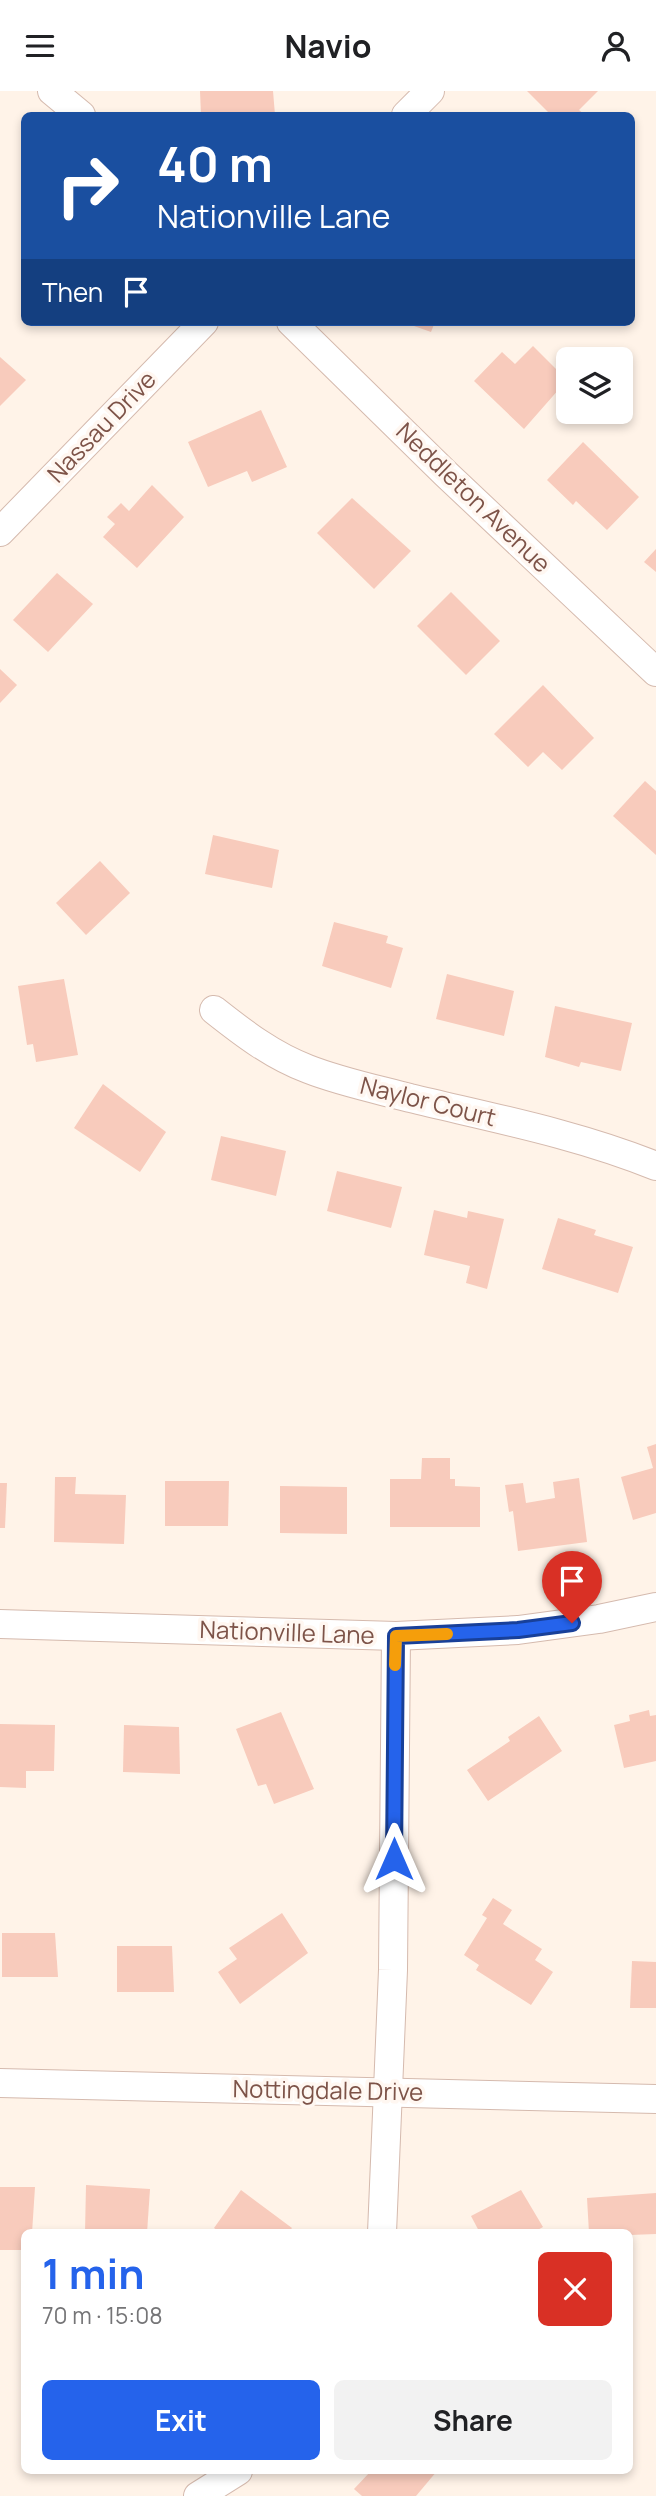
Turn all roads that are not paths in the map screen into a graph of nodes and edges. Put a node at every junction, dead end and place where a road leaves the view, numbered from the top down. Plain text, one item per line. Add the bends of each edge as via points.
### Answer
1 (52, 91) edge
2 (430, 91) edge
3 (77, 112) edge
4 (409, 112) edge
5 (200, 326) edge
6 (295, 326) edge
7 (0, 532) edge
8 (656, 672) edge
9 (214, 1010) dead end
10 (656, 1166) edge
11 (656, 1607) edge
12 (0, 1624) edge
13 (396, 1636) junction
14 (0, 2083) edge
15 (389, 2092) junction
16 (656, 2099) edge
17 (382, 2229) edge
18 (233, 2474) edge
19 (198, 2496) edge

1 - 3 street
2 - 4 street
5 - 7 street, Nassau Drive
6 - 8 street, Neddleton Avenue
9 - 10 street, Naylor Court via 271,1051 307,1069 622,1152
11 - 13 street, Nationville Lane via 518,1630
12 - 13 street, Nationville Lane
13 - 15 street
14 - 15 street, Nottingdale Drive
15 - 16 street, Nottingdale Drive
15 - 17 street
18 - 19 street

